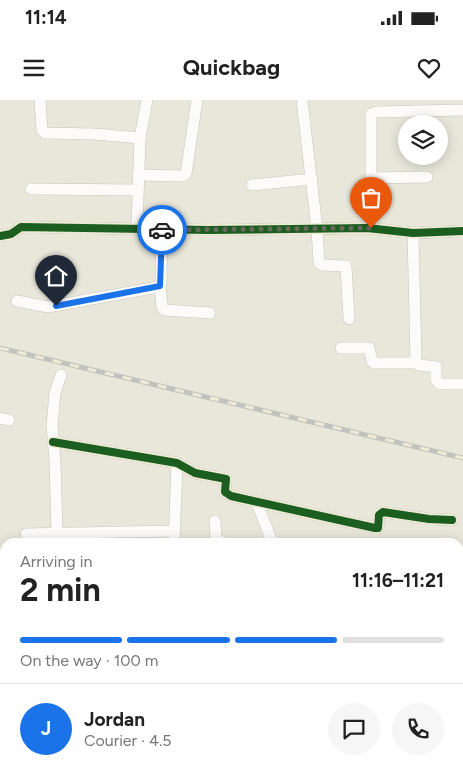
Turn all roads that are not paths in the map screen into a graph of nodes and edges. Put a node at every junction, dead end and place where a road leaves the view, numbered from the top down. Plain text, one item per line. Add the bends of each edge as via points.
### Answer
1 (40, 100) edge
2 (147, 100) edge
3 (197, 100) edge
4 (302, 100) edge
5 (463, 110) edge
6 (140, 138) junction
7 (138, 176) junction
8 (427, 177) dead end
9 (371, 178) junction
10 (312, 179) junction
11 (252, 185) dead end
12 (31, 189) dead end
13 (138, 190) junction
14 (137, 228) junction
15 (371, 228) junction
16 (162, 229) junction
17 (317, 229) junction
18 (463, 232) edge
19 (413, 233) junction
20 (0, 236) edge
21 (160, 286) junction
22 (17, 301) dead end
23 (210, 313) dead end
24 (349, 319) dead end
25 (341, 348) dead end
26 (417, 363) junction
27 (61, 375) dead end
28 (463, 384) edge
29 (52, 442) junction
30 (177, 463) junction
31 (258, 503) junction
32 (452, 520) dead end
33 (215, 521) dead end
34 (57, 533) junction
35 (26, 534) dead end
36 (174, 537) edge
37 (216, 538) edge
38 (271, 538) edge

1 - 6 street via 42,130 45,133
2 - 6 street
3 - 7 street via 186,174
4 - 10 street
5 - 9 street via 372,113
6 - 7 street
7 - 13 street
8 - 9 street
9 - 15 street
10 - 11 street
10 - 17 street
12 - 13 street
13 - 14 street
14 - 16 street
14 - 20 street via 21,227
15 - 17 street
15 - 19 street
16 - 17 street
16 - 21 street
17 - 24 street via 320,264 346,266
18 - 19 street
19 - 26 street
21 - 22 street via 48,307
21 - 23 street via 164,310
25 - 26 street via 369,348 374,363
26 - 28 street via 436,367 436,380 440,384
27 - 29 street via 53,406
29 - 30 street
29 - 34 street
30 - 31 street via 195,473 225,478 226,494
30 - 36 street
31 - 32 street via 375,528 378,528 379,515 383,512
31 - 38 street
33 - 37 street
34 - 35 street
34 - 36 street

